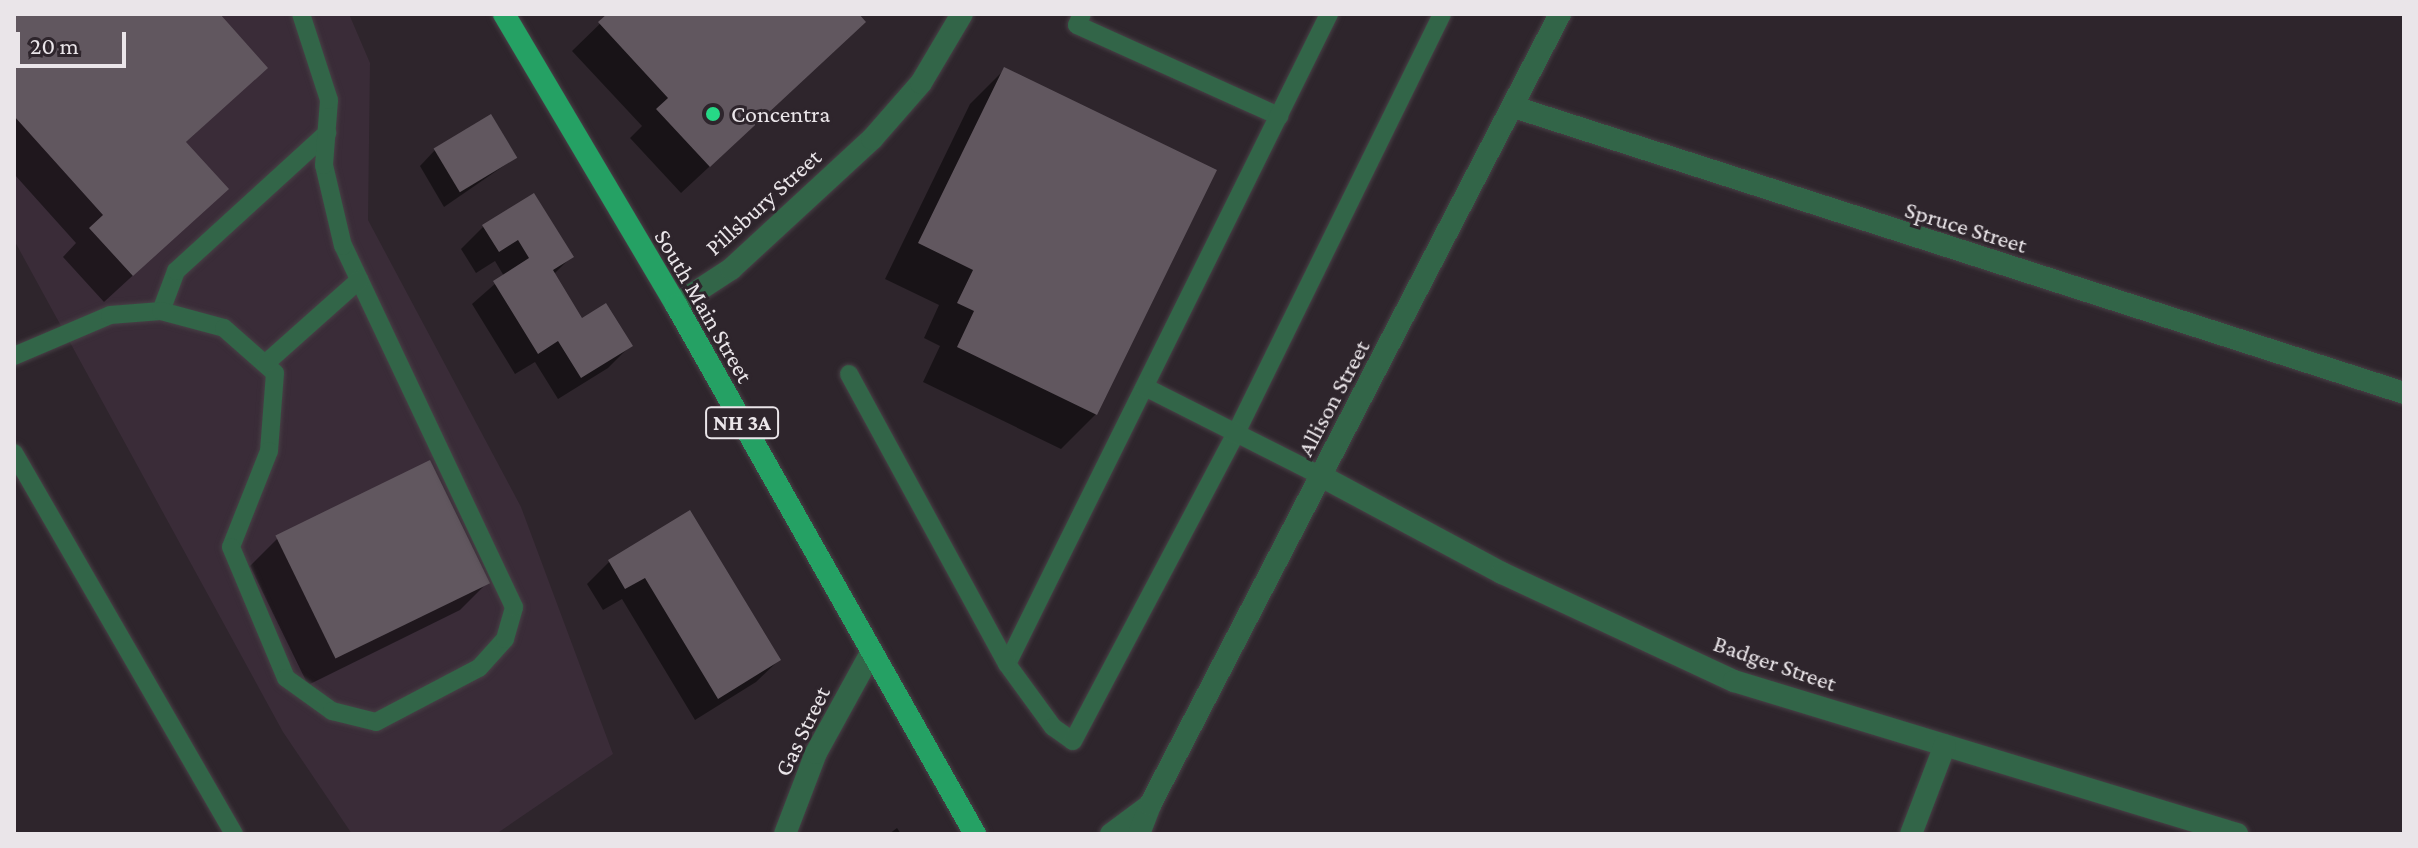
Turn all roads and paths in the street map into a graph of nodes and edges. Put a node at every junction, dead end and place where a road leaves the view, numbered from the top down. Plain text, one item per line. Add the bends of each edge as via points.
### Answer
1 (301, 14) edge
2 (504, 14) edge
3 (962, 14) edge
4 (1329, 14) edge
5 (1442, 14) edge
6 (1560, 14) edge
7 (1079, 19) edge
8 (1514, 107) junction
9 (1279, 116) junction
10 (327, 133) junction
11 (359, 280) junction
12 (676, 305) junction
13 (161, 311) junction
14 (14, 356) edge
15 (266, 363) junction
16 (849, 374) dead end
17 (1145, 387) junction
18 (2404, 393) edge
19 (1235, 435) junction
20 (14, 453) edge
21 (1321, 476) junction
22 (871, 653) junction
23 (1007, 664) junction
24 (1945, 745) junction
25 (1150, 805) junction
26 (234, 834) edge
27 (785, 834) edge
28 (975, 834) edge
29 (1111, 834) edge
30 (1139, 834) edge
31 (1911, 834) edge
32 (2237, 834) edge

1 - 10 lane via 329,100
2 - 12 main road, South Main Street / NH 3A
3 - 12 street, Pillsbury Street via 921,83 872,139 731,269
4 - 9 lane
5 - 19 lane
6 - 8 street, Allison Street
7 - 9 lane
8 - 18 street, Spruce Street
8 - 21 street, Allison Street
9 - 17 lane
10 - 11 lane via 324,165 343,246
10 - 13 lane via 176,271
11 - 15 lane
11 - 15 lane via 514,607 505,639 479,668 376,722 332,711 286,678 231,547 269,451 275,373
12 - 22 main road, South Main Street / NH 3A
13 - 14 lane via 110,315
13 - 15 lane via 224,328
16 - 23 lane
17 - 19 lane
17 - 23 lane
19 - 21 lane
19 - 23 lane via 1073,741 1053,727
20 - 26 lane
21 - 24 street, Badger Street via 1502,573 1734,681
21 - 25 street, Allison Street
22 - 27 street, Gas Street via 816,753
22 - 28 main road, South Main Street / NH 3A
24 - 31 street
24 - 32 street, Badger Street
25 - 29 street, Allison Street
25 - 30 street, Allison Street

